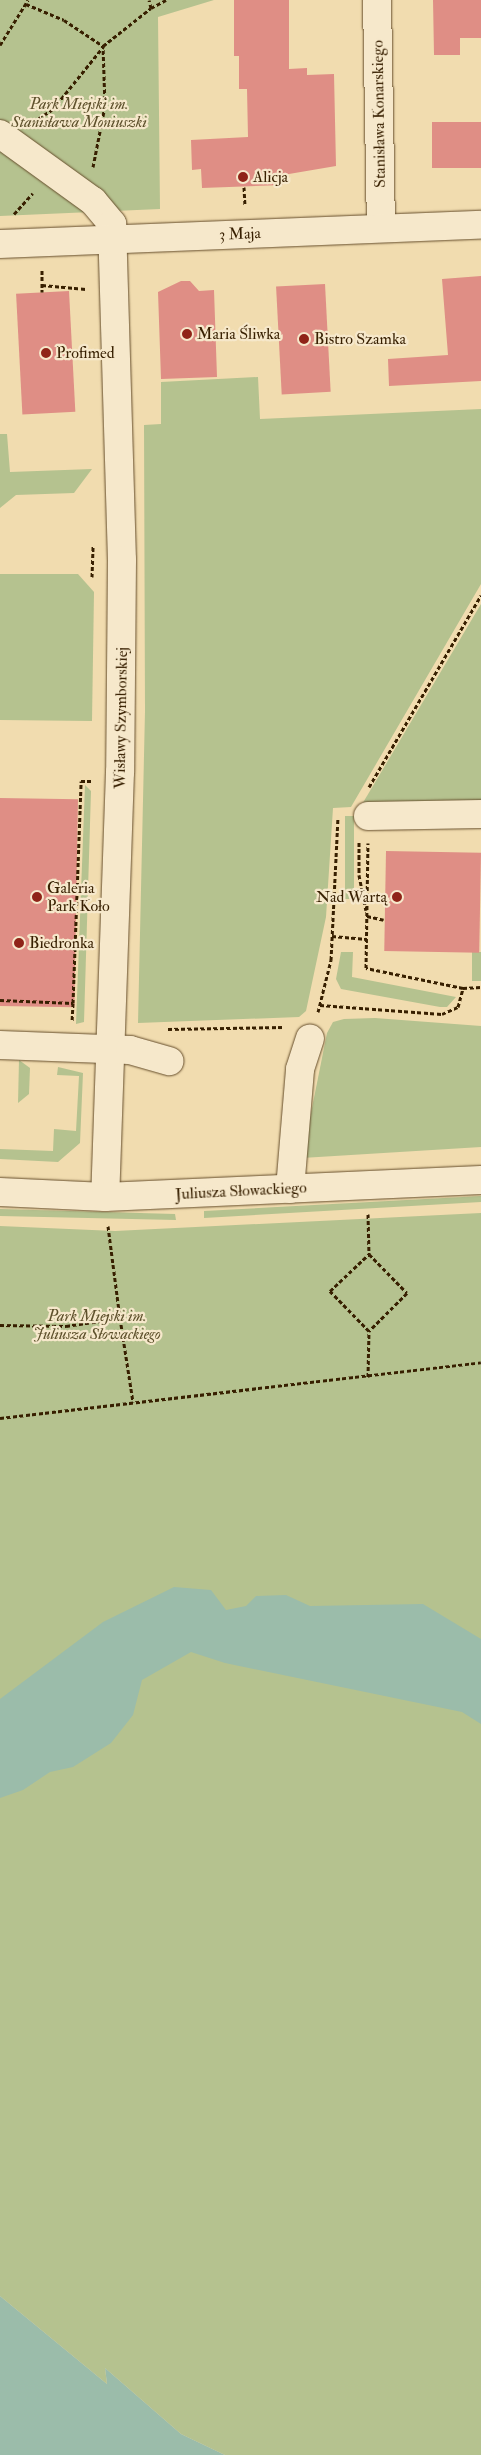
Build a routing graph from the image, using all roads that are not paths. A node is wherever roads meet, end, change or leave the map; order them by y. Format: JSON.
{"nodes":[{"id":1,"x":377,"y":0,"type":"edge"},
{"id":2,"x":5,"y":138,"type":"edge"},
{"id":3,"x":481,"y":225,"type":"edge"},
{"id":4,"x":381,"y":228,"type":"junction"},
{"id":5,"x":113,"y":238,"type":"junction"},
{"id":6,"x":0,"y":244,"type":"edge"},
{"id":7,"x":367,"y":814,"type":"road end"},
{"id":8,"x":481,"y":814,"type":"edge"},
{"id":9,"x":307,"y":1028,"type":"road end"},
{"id":10,"x":0,"y":1045,"type":"edge"},
{"id":11,"x":111,"y":1050,"type":"junction"},
{"id":12,"x":169,"y":1060,"type":"dead end"},
{"id":13,"x":481,"y":1180,"type":"edge"},
{"id":14,"x":290,"y":1189,"type":"junction"},
{"id":15,"x":0,"y":1192,"type":"edge"},
{"id":16,"x":106,"y":1197,"type":"junction"}],
"edges":[{"from":1,"to":4,"type":"street","name":"Stanisława Konarskiego"},
{"from":2,"to":5,"type":"street","name":"Wisławy Szymborskiej"},
{"from":3,"to":4,"type":"street","name":"3 Maja"},
{"from":4,"to":5,"type":"street","name":"3 Maja"},
{"from":5,"to":6,"type":"street","name":"3 Maja"},
{"from":5,"to":11,"type":"street","name":"Wisławy Szymborskiej"},
{"from":7,"to":8,"type":"street"},
{"from":9,"to":14,"type":"street"},
{"from":10,"to":11,"type":"street"},
{"from":11,"to":12,"type":"street"},
{"from":11,"to":16,"type":"street","name":"Wisławy Szymborskiej"},
{"from":13,"to":14,"type":"street","name":"Juliusza Słowackiego"},
{"from":14,"to":16,"type":"street","name":"Juliusza Słowackiego"},
{"from":15,"to":16,"type":"street","name":"Juliusza Słowackiego"}]}
